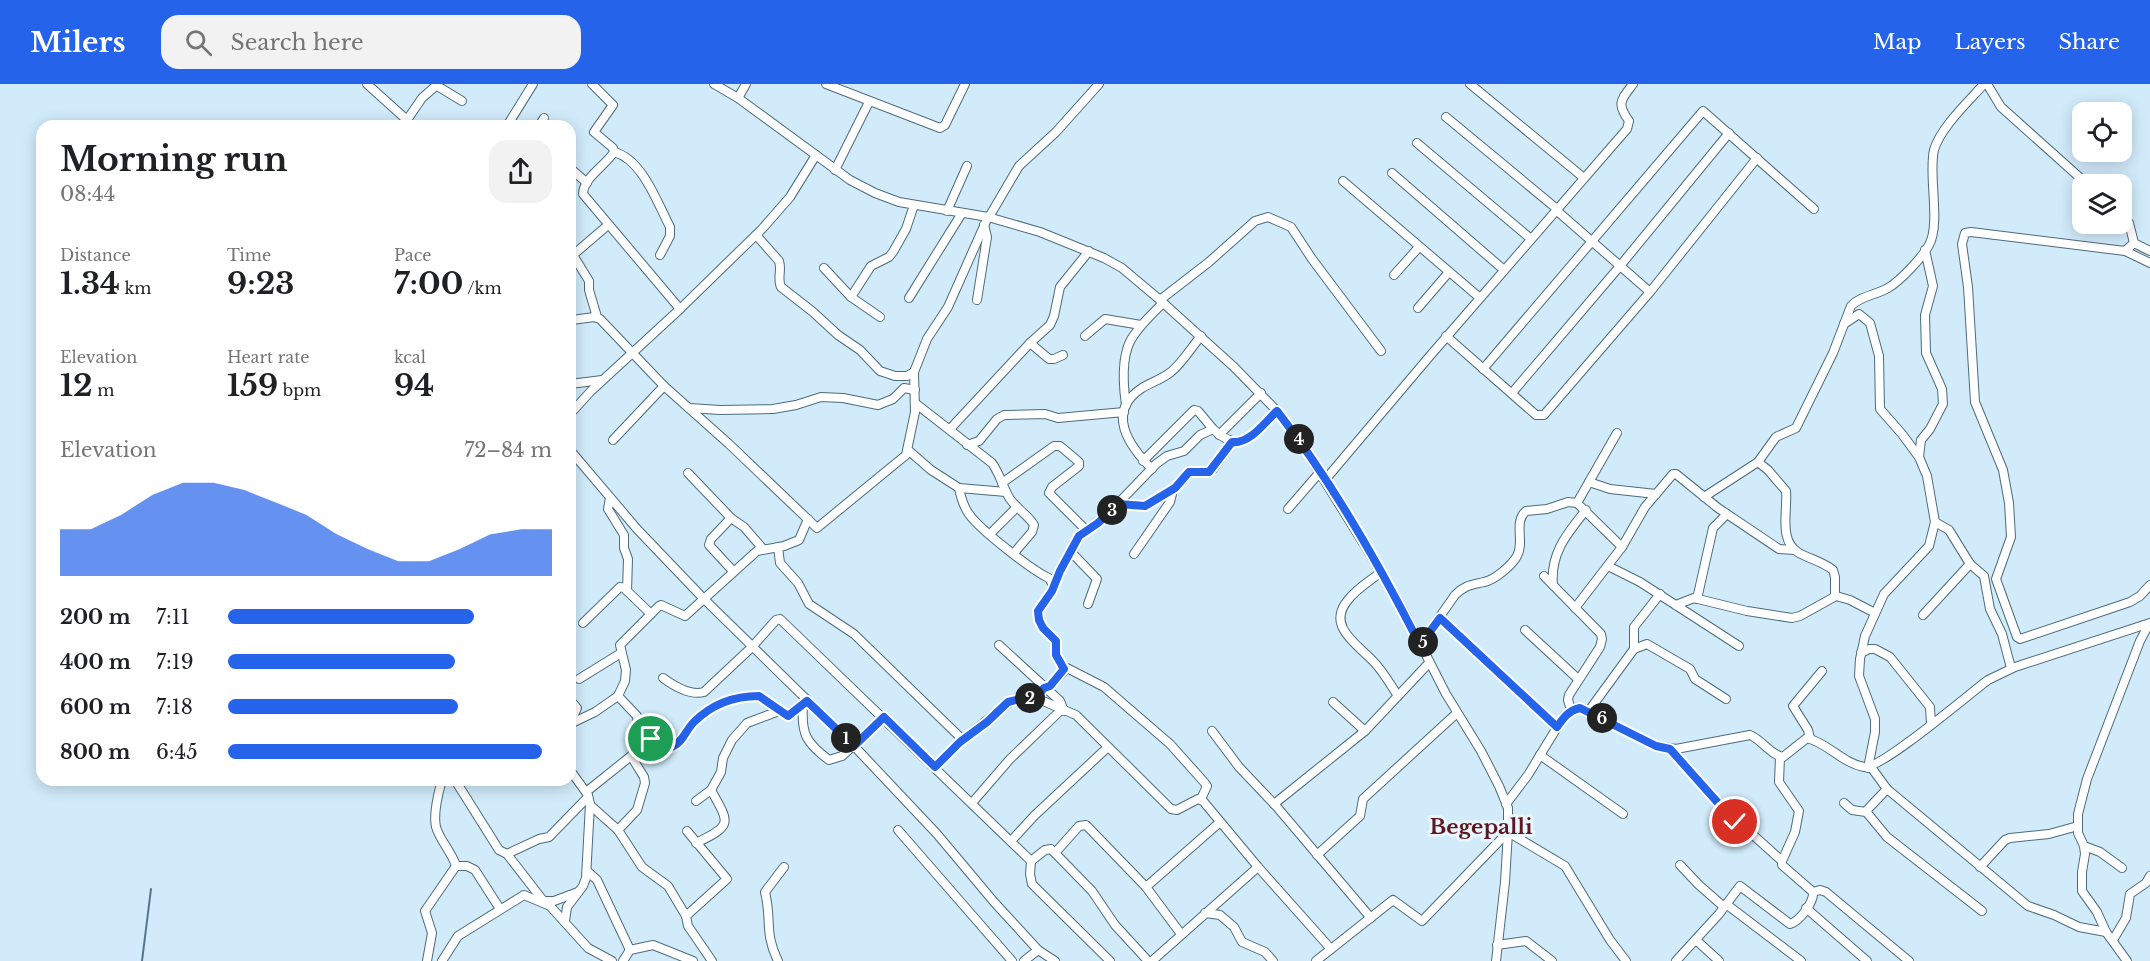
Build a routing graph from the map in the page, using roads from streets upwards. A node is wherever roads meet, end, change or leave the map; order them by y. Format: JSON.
{"nodes":[{"id":1,"x":367,"y":84,"type":"edge"},
{"id":2,"x":533,"y":84,"type":"edge"},
{"id":3,"x":592,"y":84,"type":"edge"},
{"id":4,"x":714,"y":84,"type":"edge"},
{"id":5,"x":746,"y":84,"type":"edge"},
{"id":6,"x":826,"y":84,"type":"edge"},
{"id":7,"x":965,"y":84,"type":"edge"},
{"id":8,"x":1100,"y":84,"type":"edge"},
{"id":9,"x":1470,"y":84,"type":"edge"},
{"id":10,"x":1633,"y":84,"type":"edge"},
{"id":11,"x":1985,"y":84,"type":"edge"},
{"id":12,"x":738,"y":98,"type":"junction"},
{"id":13,"x":462,"y":101,"type":"dead end"},
{"id":14,"x":869,"y":102,"type":"junction"},
{"id":15,"x":1446,"y":117,"type":"dead end"},
{"id":16,"x":511,"y":120,"type":"edge"},
{"id":17,"x":1729,"y":133,"type":"junction"},
{"id":18,"x":1417,"y":143,"type":"dead end"},
{"id":19,"x":614,"y":152,"type":"junction"},
{"id":20,"x":816,"y":155,"type":"junction"},
{"id":21,"x":1757,"y":158,"type":"junction"},
{"id":22,"x":967,"y":166,"type":"dead end"},
{"id":23,"x":835,"y":170,"type":"junction"},
{"id":24,"x":576,"y":173,"type":"edge"},
{"id":25,"x":1392,"y":173,"type":"dead end"},
{"id":26,"x":2076,"y":174,"type":"edge"},
{"id":27,"x":1584,"y":178,"type":"junction"},
{"id":28,"x":1343,"y":181,"type":"dead end"},
{"id":29,"x":587,"y":183,"type":"junction"},
{"id":30,"x":914,"y":205,"type":"junction"},
{"id":31,"x":1557,"y":209,"type":"junction"},
{"id":32,"x":1814,"y":209,"type":"dead end"},
{"id":33,"x":947,"y":211,"type":"junction"},
{"id":34,"x":962,"y":213,"type":"junction"},
{"id":35,"x":987,"y":220,"type":"junction"},
{"id":36,"x":608,"y":225,"type":"junction"},
{"id":37,"x":2132,"y":234,"type":"edge"},
{"id":38,"x":756,"y":235,"type":"junction"},
{"id":39,"x":1531,"y":239,"type":"junction"},
{"id":40,"x":1591,"y":241,"type":"junction"},
{"id":41,"x":2134,"y":243,"type":"junction"},
{"id":42,"x":1419,"y":246,"type":"junction"},
{"id":43,"x":1925,"y":250,"type":"junction"},
{"id":44,"x":1089,"y":251,"type":"junction"},
{"id":45,"x":2125,"y":251,"type":"junction"},
{"id":46,"x":2150,"y":251,"type":"edge"},
{"id":47,"x":576,"y":252,"type":"edge"},
{"id":48,"x":660,"y":255,"type":"dead end"},
{"id":49,"x":576,"y":260,"type":"edge"},
{"id":50,"x":2150,"y":263,"type":"edge"},
{"id":51,"x":1620,"y":266,"type":"junction"},
{"id":52,"x":824,"y":268,"type":"dead end"},
{"id":53,"x":1504,"y":270,"type":"junction"},
{"id":54,"x":1449,"y":272,"type":"junction"},
{"id":55,"x":1394,"y":275,"type":"dead end"},
{"id":56,"x":1650,"y":292,"type":"junction"},
{"id":57,"x":851,"y":297,"type":"junction"},
{"id":58,"x":909,"y":298,"type":"dead end"},
{"id":59,"x":1480,"y":298,"type":"junction"},
{"id":60,"x":976,"y":300,"type":"dead end"},
{"id":61,"x":1162,"y":301,"type":"junction"},
{"id":62,"x":1418,"y":308,"type":"dead end"},
{"id":63,"x":680,"y":309,"type":"junction"},
{"id":64,"x":597,"y":317,"type":"junction"},
{"id":65,"x":880,"y":317,"type":"dead end"},
{"id":66,"x":576,"y":318,"type":"edge"},
{"id":67,"x":1844,"y":324,"type":"junction"},
{"id":68,"x":1141,"y":325,"type":"junction"},
{"id":69,"x":1085,"y":336,"type":"dead end"},
{"id":70,"x":1201,"y":336,"type":"junction"},
{"id":71,"x":1446,"y":336,"type":"junction"},
{"id":72,"x":1030,"y":343,"type":"junction"},
{"id":73,"x":1381,"y":351,"type":"dead end"},
{"id":74,"x":632,"y":352,"type":"junction"},
{"id":75,"x":1063,"y":355,"type":"dead end"},
{"id":76,"x":1483,"y":369,"type":"junction"},
{"id":77,"x":914,"y":372,"type":"junction"},
{"id":78,"x":895,"y":376,"type":"junction"},
{"id":79,"x":603,"y":380,"type":"junction"},
{"id":80,"x":576,"y":383,"type":"edge"},
{"id":81,"x":664,"y":386,"type":"junction"},
{"id":82,"x":904,"y":388,"type":"junction"},
{"id":83,"x":915,"y":390,"type":"junction"},
{"id":84,"x":1261,"y":393,"type":"junction"},
{"id":85,"x":1512,"y":393,"type":"junction"},
{"id":86,"x":915,"y":403,"type":"junction"},
{"id":87,"x":576,"y":408,"type":"edge"},
{"id":88,"x":689,"y":408,"type":"junction"},
{"id":89,"x":1125,"y":408,"type":"junction"},
{"id":90,"x":1277,"y":411,"type":"junction"},
{"id":91,"x":950,"y":429,"type":"junction"},
{"id":92,"x":1216,"y":432,"type":"junction"},
{"id":93,"x":1617,"y":433,"type":"dead end"},
{"id":94,"x":613,"y":440,"type":"dead end"},
{"id":95,"x":1232,"y":442,"type":"junction"},
{"id":96,"x":967,"y":445,"type":"junction"},
{"id":97,"x":908,"y":450,"type":"junction"},
{"id":98,"x":576,"y":457,"type":"edge"},
{"id":99,"x":1919,"y":458,"type":"junction"},
{"id":100,"x":1143,"y":461,"type":"junction"},
{"id":101,"x":1758,"y":462,"type":"junction"},
{"id":102,"x":1152,"y":470,"type":"junction"},
{"id":103,"x":1320,"y":472,"type":"junction"},
{"id":104,"x":688,"y":473,"type":"dead end"},
{"id":105,"x":1325,"y":480,"type":"junction"},
{"id":106,"x":1589,"y":482,"type":"junction"},
{"id":107,"x":1002,"y":483,"type":"junction"},
{"id":108,"x":959,"y":488,"type":"junction"},
{"id":109,"x":1173,"y":490,"type":"junction"},
{"id":110,"x":1006,"y":492,"type":"junction"},
{"id":111,"x":1656,"y":494,"type":"junction"},
{"id":112,"x":1704,"y":497,"type":"junction"},
{"id":113,"x":610,"y":498,"type":"junction"},
{"id":114,"x":1577,"y":502,"type":"junction"},
{"id":115,"x":1118,"y":504,"type":"junction"},
{"id":116,"x":1017,"y":507,"type":"junction"},
{"id":117,"x":1288,"y":509,"type":"dead end"},
{"id":118,"x":1586,"y":510,"type":"junction"},
{"id":119,"x":1727,"y":514,"type":"junction"},
{"id":120,"x":731,"y":518,"type":"junction"},
{"id":121,"x":808,"y":519,"type":"junction"},
{"id":122,"x":1935,"y":522,"type":"junction"},
{"id":123,"x":1086,"y":530,"type":"junction"},
{"id":124,"x":990,"y":534,"type":"junction"},
{"id":125,"x":778,"y":547,"type":"junction"},
{"id":126,"x":1622,"y":547,"type":"junction"},
{"id":127,"x":763,"y":549,"type":"junction"},
{"id":128,"x":1795,"y":550,"type":"junction"},
{"id":129,"x":1071,"y":552,"type":"junction"},
{"id":130,"x":1014,"y":553,"type":"junction"},
{"id":131,"x":1134,"y":554,"type":"dead end"},
{"id":132,"x":1970,"y":564,"type":"junction"},
{"id":133,"x":1608,"y":566,"type":"junction"},
{"id":134,"x":733,"y":572,"type":"junction"},
{"id":135,"x":1381,"y":572,"type":"junction"},
{"id":136,"x":1544,"y":576,"type":"dead end"},
{"id":137,"x":1053,"y":585,"type":"junction"},
{"id":138,"x":1553,"y":585,"type":"junction"},
{"id":139,"x":2150,"y":585,"type":"edge"},
{"id":140,"x":627,"y":591,"type":"junction"},
{"id":141,"x":1660,"y":594,"type":"junction"},
{"id":142,"x":1835,"y":596,"type":"junction"},
{"id":143,"x":703,"y":598,"type":"junction"},
{"id":144,"x":1697,"y":598,"type":"junction"},
{"id":145,"x":1088,"y":604,"type":"dead end"},
{"id":146,"x":1676,"y":605,"type":"junction"},
{"id":147,"x":1575,"y":608,"type":"junction"},
{"id":148,"x":1875,"y":613,"type":"junction"},
{"id":149,"x":651,"y":614,"type":"junction"},
{"id":150,"x":1923,"y":615,"type":"dead end"},
{"id":151,"x":1440,"y":618,"type":"junction"},
{"id":152,"x":583,"y":623,"type":"dead end"},
{"id":153,"x":2149,"y":623,"type":"edge"},
{"id":154,"x":1525,"y":630,"type":"dead end"},
{"id":155,"x":999,"y":645,"type":"dead end"},
{"id":156,"x":1420,"y":645,"type":"junction"},
{"id":157,"x":1739,"y":646,"type":"dead end"},
{"id":158,"x":752,"y":647,"type":"junction"},
{"id":159,"x":1635,"y":649,"type":"junction"},
{"id":160,"x":621,"y":653,"type":"junction"},
{"id":161,"x":1861,"y":653,"type":"junction"},
{"id":162,"x":1429,"y":663,"type":"junction"},
{"id":163,"x":2012,"y":668,"type":"junction"},
{"id":164,"x":1064,"y":669,"type":"junction"},
{"id":165,"x":1822,"y":671,"type":"dead end"},
{"id":166,"x":663,"y":678,"type":"dead end"},
{"id":167,"x":579,"y":679,"type":"dead end"},
{"id":168,"x":1578,"y":679,"type":"junction"},
{"id":169,"x":1044,"y":688,"type":"junction"},
{"id":170,"x":618,"y":696,"type":"junction"},
{"id":171,"x":1398,"y":696,"type":"junction"},
{"id":172,"x":1036,"y":698,"type":"junction"},
{"id":173,"x":1726,"y":699,"type":"dead end"},
{"id":174,"x":1333,"y":702,"type":"dead end"},
{"id":175,"x":805,"y":703,"type":"junction"},
{"id":176,"x":1063,"y":710,"type":"junction"},
{"id":177,"x":1571,"y":710,"type":"junction"},
{"id":178,"x":778,"y":711,"type":"junction"},
{"id":179,"x":1588,"y":712,"type":"junction"},
{"id":180,"x":1457,"y":713,"type":"junction"},
{"id":181,"x":884,"y":717,"type":"junction"},
{"id":182,"x":576,"y":721,"type":"edge"},
{"id":183,"x":1931,"y":724,"type":"junction"},
{"id":184,"x":1557,"y":727,"type":"junction"},
{"id":185,"x":1212,"y":731,"type":"dead end"},
{"id":186,"x":1365,"y":731,"type":"junction"},
{"id":187,"x":1810,"y":738,"type":"junction"},
{"id":188,"x":651,"y":739,"type":"junction"},
{"id":189,"x":963,"y":740,"type":"junction"},
{"id":190,"x":854,"y":746,"type":"junction"},
{"id":191,"x":1108,"y":747,"type":"junction"},
{"id":192,"x":1670,"y":749,"type":"junction"},
{"id":193,"x":1540,"y":755,"type":"junction"},
{"id":194,"x":631,"y":756,"type":"junction"},
{"id":195,"x":1780,"y":757,"type":"junction"},
{"id":196,"x":935,"y":767,"type":"junction"},
{"id":197,"x":1869,"y":767,"type":"junction"},
{"id":198,"x":576,"y":779,"type":"edge"},
{"id":199,"x":440,"y":786,"type":"edge"},
{"id":200,"x":459,"y":786,"type":"edge"},
{"id":201,"x":711,"y":789,"type":"junction"},
{"id":202,"x":1887,"y":789,"type":"junction"},
{"id":203,"x":588,"y":798,"type":"junction"},
{"id":204,"x":1201,"y":799,"type":"junction"},
{"id":205,"x":696,"y":801,"type":"dead end"},
{"id":206,"x":972,"y":803,"type":"junction"},
{"id":207,"x":1844,"y":803,"type":"dead end"},
{"id":208,"x":1274,"y":804,"type":"junction"},
{"id":209,"x":1506,"y":804,"type":"junction"},
{"id":210,"x":1866,"y":812,"type":"junction"},
{"id":211,"x":1623,"y":813,"type":"dead end"},
{"id":212,"x":1219,"y":822,"type":"junction"},
{"id":213,"x":2078,"y":826,"type":"junction"},
{"id":214,"x":618,"y":830,"type":"junction"},
{"id":215,"x":898,"y":830,"type":"dead end"},
{"id":216,"x":687,"y":831,"type":"dead end"},
{"id":217,"x":1508,"y":832,"type":"junction"},
{"id":218,"x":1011,"y":842,"type":"junction"},
{"id":219,"x":696,"y":843,"type":"junction"},
{"id":220,"x":2084,"y":846,"type":"junction"},
{"id":221,"x":1055,"y":853,"type":"junction"},
{"id":222,"x":507,"y":854,"type":"junction"},
{"id":223,"x":1317,"y":855,"type":"junction"},
{"id":224,"x":1031,"y":861,"type":"junction"},
{"id":225,"x":1782,"y":861,"type":"junction"},
{"id":226,"x":1680,"y":865,"type":"dead end"},
{"id":227,"x":456,"y":866,"type":"junction"},
{"id":228,"x":783,"y":867,"type":"dead end"},
{"id":229,"x":1258,"y":867,"type":"junction"},
{"id":230,"x":1980,"y":867,"type":"junction"},
{"id":231,"x":2122,"y":868,"type":"dead end"},
{"id":232,"x":587,"y":871,"type":"junction"},
{"id":233,"x":2150,"y":876,"type":"edge"},
{"id":234,"x":1146,"y":887,"type":"junction"},
{"id":235,"x":578,"y":892,"type":"junction"},
{"id":236,"x":1813,"y":892,"type":"junction"},
{"id":237,"x":545,"y":902,"type":"junction"},
{"id":238,"x":1725,"y":906,"type":"junction"},
{"id":239,"x":1806,"y":908,"type":"junction"},
{"id":240,"x":500,"y":909,"type":"junction"},
{"id":241,"x":1982,"y":911,"type":"dead end"},
{"id":242,"x":1205,"y":913,"type":"junction"},
{"id":243,"x":686,"y":916,"type":"junction"},
{"id":244,"x":1371,"y":918,"type":"junction"},
{"id":245,"x":565,"y":921,"type":"junction"},
{"id":246,"x":2106,"y":932,"type":"junction"},
{"id":247,"x":1181,"y":934,"type":"junction"},
{"id":248,"x":1696,"y":940,"type":"junction"},
{"id":249,"x":2113,"y":940,"type":"junction"},
{"id":250,"x":1497,"y":945,"type":"junction"},
{"id":251,"x":1331,"y":949,"type":"junction"},
{"id":252,"x":630,"y":950,"type":"junction"},
{"id":253,"x":1038,"y":950,"type":"junction"},
{"id":254,"x":427,"y":961,"type":"edge"},
{"id":255,"x":442,"y":961,"type":"edge"},
{"id":256,"x":612,"y":961,"type":"edge"},
{"id":257,"x":623,"y":961,"type":"edge"},
{"id":258,"x":693,"y":961,"type":"edge"},
{"id":259,"x":712,"y":961,"type":"edge"},
{"id":260,"x":778,"y":961,"type":"edge"},
{"id":261,"x":1012,"y":961,"type":"edge"},
{"id":262,"x":1024,"y":961,"type":"edge"},
{"id":263,"x":1055,"y":961,"type":"edge"},
{"id":264,"x":1110,"y":961,"type":"edge"},
{"id":265,"x":1150,"y":961,"type":"edge"},
{"id":266,"x":1273,"y":961,"type":"edge"},
{"id":267,"x":1316,"y":961,"type":"edge"},
{"id":268,"x":1496,"y":961,"type":"edge"},
{"id":269,"x":1552,"y":961,"type":"edge"},
{"id":270,"x":1626,"y":961,"type":"edge"},
{"id":271,"x":1676,"y":961,"type":"edge"},
{"id":272,"x":1719,"y":961,"type":"edge"},
{"id":273,"x":1801,"y":961,"type":"edge"},
{"id":274,"x":1867,"y":961,"type":"edge"},
{"id":275,"x":1909,"y":961,"type":"edge"},
{"id":276,"x":2127,"y":961,"type":"edge"}],
"edges":[{"from":1,"to":13,"type":"street"},
{"from":2,"to":16,"type":"street"},
{"from":3,"to":19,"type":"street"},
{"from":4,"to":12,"type":"street"},
{"from":5,"to":12,"type":"street"},
{"from":6,"to":14,"type":"street"},
{"from":7,"to":14,"type":"street"},
{"from":8,"to":35,"type":"street"},
{"from":9,"to":27,"type":"street"},
{"from":10,"to":27,"type":"street"},
{"from":11,"to":26,"type":"street"},
{"from":11,"to":43,"type":"street"},
{"from":12,"to":20,"type":"street"},
{"from":14,"to":23,"type":"street"},
{"from":15,"to":31,"type":"street"},
{"from":17,"to":21,"type":"street"},
{"from":17,"to":40,"type":"street"},
{"from":17,"to":51,"type":"street"},
{"from":18,"to":39,"type":"street"},
{"from":19,"to":29,"type":"street"},
{"from":19,"to":48,"type":"street"},
{"from":20,"to":23,"type":"street"},
{"from":20,"to":38,"type":"street"},
{"from":21,"to":32,"type":"street"},
{"from":21,"to":56,"type":"street"},
{"from":22,"to":33,"type":"street"},
{"from":23,"to":30,"type":"street"},
{"from":24,"to":29,"type":"street"},
{"from":25,"to":53,"type":"street"},
{"from":27,"to":31,"type":"street"},
{"from":28,"to":42,"type":"street"},
{"from":29,"to":36,"type":"street"},
{"from":30,"to":33,"type":"street"},
{"from":30,"to":57,"type":"street"},
{"from":31,"to":39,"type":"street"},
{"from":31,"to":40,"type":"street"},
{"from":33,"to":34,"type":"street"},
{"from":34,"to":35,"type":"street"},
{"from":34,"to":58,"type":"street"},
{"from":35,"to":44,"type":"street"},
{"from":35,"to":60,"type":"street"},
{"from":35,"to":77,"type":"street"},
{"from":36,"to":47,"type":"street"},
{"from":36,"to":63,"type":"street"},
{"from":37,"to":41,"type":"street"},
{"from":38,"to":63,"type":"street"},
{"from":38,"to":78,"type":"street"},
{"from":39,"to":53,"type":"street"},
{"from":40,"to":51,"type":"street"},
{"from":40,"to":76,"type":"street"},
{"from":41,"to":45,"type":"street"},
{"from":41,"to":46,"type":"street"},
{"from":42,"to":54,"type":"street"},
{"from":42,"to":55,"type":"street"},
{"from":43,"to":67,"type":"street"},
{"from":43,"to":99,"type":"street"},
{"from":44,"to":61,"type":"street"},
{"from":44,"to":72,"type":"street"},
{"from":45,"to":50,"type":"street"},
{"from":45,"to":139,"type":"street"},
{"from":49,"to":64,"type":"street"},
{"from":51,"to":56,"type":"street"},
{"from":51,"to":85,"type":"street"},
{"from":52,"to":57,"type":"street"},
{"from":53,"to":59,"type":"street"},
{"from":54,"to":59,"type":"street"},
{"from":54,"to":62,"type":"street"},
{"from":56,"to":85,"type":"street"},
{"from":57,"to":65,"type":"street"},
{"from":59,"to":71,"type":"street"},
{"from":61,"to":68,"type":"street"},
{"from":61,"to":70,"type":"street"},
{"from":61,"to":73,"type":"street"},
{"from":63,"to":74,"type":"street"},
{"from":64,"to":66,"type":"street"},
{"from":64,"to":74,"type":"street"},
{"from":67,"to":99,"type":"street"},
{"from":67,"to":101,"type":"street"},
{"from":68,"to":69,"type":"street"},
{"from":68,"to":89,"type":"street"},
{"from":70,"to":84,"type":"street"},
{"from":70,"to":89,"type":"street"},
{"from":71,"to":76,"type":"street"},
{"from":71,"to":105,"type":"street"},
{"from":72,"to":75,"type":"street"},
{"from":72,"to":91,"type":"street"},
{"from":74,"to":79,"type":"street"},
{"from":74,"to":81,"type":"street"},
{"from":76,"to":85,"type":"street"},
{"from":77,"to":78,"type":"street"},
{"from":77,"to":83,"type":"street"},
{"from":78,"to":82,"type":"street"},
{"from":79,"to":80,"type":"street"},
{"from":79,"to":87,"type":"street"},
{"from":81,"to":88,"type":"street"},
{"from":81,"to":94,"type":"street"},
{"from":82,"to":83,"type":"street"},
{"from":82,"to":88,"type":"street"},
{"from":83,"to":86,"type":"street"},
{"from":84,"to":90,"type":"street"},
{"from":84,"to":92,"type":"street"},
{"from":86,"to":91,"type":"street"},
{"from":86,"to":97,"type":"street"},
{"from":88,"to":121,"type":"street"},
{"from":89,"to":96,"type":"street"},
{"from":89,"to":100,"type":"street"},
{"from":90,"to":95,"type":"street"},
{"from":90,"to":103,"type":"street"},
{"from":91,"to":96,"type":"street"},
{"from":92,"to":95,"type":"street"},
{"from":92,"to":100,"type":"street"},
{"from":92,"to":102,"type":"street"},
{"from":93,"to":106,"type":"street"},
{"from":95,"to":109,"type":"street"},
{"from":96,"to":107,"type":"street"},
{"from":97,"to":108,"type":"street"},
{"from":97,"to":121,"type":"street"},
{"from":98,"to":113,"type":"street"},
{"from":99,"to":122,"type":"street"},
{"from":100,"to":102,"type":"street"},
{"from":101,"to":112,"type":"street"},
{"from":101,"to":128,"type":"street"},
{"from":102,"to":115,"type":"street"},
{"from":103,"to":105,"type":"street"},
{"from":103,"to":117,"type":"street"},
{"from":104,"to":120,"type":"street"},
{"from":105,"to":135,"type":"street"},
{"from":106,"to":111,"type":"street"},
{"from":106,"to":114,"type":"street"},
{"from":107,"to":110,"type":"street"},
{"from":107,"to":123,"type":"street"},
{"from":108,"to":110,"type":"street"},
{"from":108,"to":124,"type":"street"},
{"from":109,"to":115,"type":"street"},
{"from":109,"to":131,"type":"street"},
{"from":110,"to":116,"type":"street"},
{"from":111,"to":112,"type":"street"},
{"from":111,"to":126,"type":"street"},
{"from":112,"to":119,"type":"street"},
{"from":113,"to":140,"type":"street"},
{"from":113,"to":143,"type":"street"},
{"from":114,"to":118,"type":"street"},
{"from":114,"to":151,"type":"street"},
{"from":115,"to":123,"type":"street"},
{"from":116,"to":124,"type":"street"},
{"from":116,"to":130,"type":"street"},
{"from":118,"to":126,"type":"street"},
{"from":118,"to":138,"type":"street"},
{"from":119,"to":128,"type":"street"},
{"from":119,"to":144,"type":"street"},
{"from":120,"to":127,"type":"street"},
{"from":120,"to":134,"type":"street"},
{"from":121,"to":125,"type":"street"},
{"from":122,"to":132,"type":"street"},
{"from":122,"to":148,"type":"street"},
{"from":123,"to":129,"type":"street"},
{"from":124,"to":130,"type":"street"},
{"from":125,"to":127,"type":"street"},
{"from":125,"to":189,"type":"street"},
{"from":126,"to":133,"type":"street"},
{"from":127,"to":134,"type":"street"},
{"from":128,"to":142,"type":"street"},
{"from":129,"to":137,"type":"street"},
{"from":129,"to":145,"type":"street"},
{"from":130,"to":137,"type":"street"},
{"from":132,"to":150,"type":"street"},
{"from":132,"to":163,"type":"street"},
{"from":133,"to":141,"type":"street"},
{"from":133,"to":147,"type":"street"},
{"from":134,"to":143,"type":"street"},
{"from":135,"to":156,"type":"street"},
{"from":135,"to":171,"type":"street"},
{"from":136,"to":138,"type":"street"},
{"from":137,"to":164,"type":"street"},
{"from":138,"to":147,"type":"street"},
{"from":140,"to":149,"type":"street"},
{"from":140,"to":152,"type":"street"},
{"from":141,"to":146,"type":"street"},
{"from":141,"to":159,"type":"street"},
{"from":142,"to":144,"type":"street"},
{"from":142,"to":148,"type":"street"},
{"from":143,"to":149,"type":"street"},
{"from":143,"to":158,"type":"street"},
{"from":144,"to":146,"type":"street"},
{"from":146,"to":157,"type":"street"},
{"from":147,"to":168,"type":"street"},
{"from":148,"to":161,"type":"street"},
{"from":149,"to":160,"type":"street"},
{"from":151,"to":156,"type":"street"},
{"from":151,"to":184,"type":"street"},
{"from":153,"to":163,"type":"street"},
{"from":153,"to":213,"type":"street"},
{"from":154,"to":168,"type":"street"},
{"from":155,"to":169,"type":"street"},
{"from":156,"to":162,"type":"street"},
{"from":158,"to":166,"type":"street"},
{"from":158,"to":175,"type":"street"},
{"from":158,"to":181,"type":"street"},
{"from":159,"to":173,"type":"street"},
{"from":159,"to":179,"type":"street"},
{"from":160,"to":167,"type":"street"},
{"from":160,"to":170,"type":"street"},
{"from":161,"to":183,"type":"street"},
{"from":161,"to":197,"type":"street"},
{"from":162,"to":171,"type":"street"},
{"from":162,"to":180,"type":"street"},
{"from":163,"to":183,"type":"street"},
{"from":164,"to":169,"type":"street"},
{"from":164,"to":204,"type":"street"},
{"from":165,"to":187,"type":"street"},
{"from":168,"to":177,"type":"street"},
{"from":169,"to":172,"type":"street"},
{"from":169,"to":176,"type":"street"},
{"from":170,"to":182,"type":"street"},
{"from":170,"to":188,"type":"street"},
{"from":171,"to":186,"type":"street"},
{"from":172,"to":176,"type":"street"},
{"from":172,"to":189,"type":"street"},
{"from":174,"to":186,"type":"street"},
{"from":175,"to":178,"type":"street"},
{"from":175,"to":190,"type":"street"},
{"from":175,"to":190,"type":"street"},
{"from":176,"to":191,"type":"street"},
{"from":176,"to":206,"type":"street"},
{"from":177,"to":179,"type":"street"},
{"from":177,"to":184,"type":"street"},
{"from":178,"to":188,"type":"street"},
{"from":178,"to":201,"type":"street"},
{"from":179,"to":192,"type":"street"},
{"from":180,"to":209,"type":"street"},
{"from":180,"to":223,"type":"street"},
{"from":181,"to":190,"type":"street"},
{"from":181,"to":196,"type":"street"},
{"from":183,"to":197,"type":"street"},
{"from":184,"to":193,"type":"street"},
{"from":185,"to":208,"type":"street"},
{"from":186,"to":208,"type":"street"},
{"from":187,"to":195,"type":"street"},
{"from":187,"to":197,"type":"street"},
{"from":188,"to":194,"type":"street"},
{"from":189,"to":196,"type":"street"},
{"from":190,"to":253,"type":"street"},
{"from":191,"to":204,"type":"street"},
{"from":191,"to":218,"type":"street"},
{"from":192,"to":195,"type":"street"},
{"from":192,"to":225,"type":"street"},
{"from":193,"to":209,"type":"street"},
{"from":193,"to":211,"type":"street"},
{"from":194,"to":203,"type":"street"},
{"from":194,"to":214,"type":"street"},
{"from":195,"to":225,"type":"street"},
{"from":196,"to":206,"type":"street"},
{"from":197,"to":202,"type":"street"},
{"from":198,"to":203,"type":"street"},
{"from":199,"to":227,"type":"street"},
{"from":200,"to":222,"type":"street"},
{"from":201,"to":205,"type":"street"},
{"from":201,"to":219,"type":"street"},
{"from":202,"to":210,"type":"street"},
{"from":202,"to":230,"type":"street"},
{"from":203,"to":214,"type":"street"},
{"from":203,"to":222,"type":"street"},
{"from":203,"to":232,"type":"street"},
{"from":204,"to":212,"type":"street"},
{"from":206,"to":218,"type":"street"},
{"from":207,"to":210,"type":"street"},
{"from":208,"to":223,"type":"street"},
{"from":209,"to":217,"type":"street"},
{"from":210,"to":241,"type":"street"},
{"from":212,"to":229,"type":"street"},
{"from":212,"to":234,"type":"street"},
{"from":213,"to":220,"type":"street"},
{"from":213,"to":230,"type":"street"},
{"from":214,"to":243,"type":"street"},
{"from":215,"to":261,"type":"street"},
{"from":216,"to":219,"type":"street"},
{"from":217,"to":244,"type":"street"},
{"from":217,"to":250,"type":"street"},
{"from":217,"to":270,"type":"street"},
{"from":218,"to":224,"type":"street"},
{"from":219,"to":243,"type":"street"},
{"from":220,"to":231,"type":"street"},
{"from":220,"to":246,"type":"street"},
{"from":221,"to":224,"type":"street"},
{"from":221,"to":234,"type":"street"},
{"from":221,"to":265,"type":"street"},
{"from":222,"to":237,"type":"street"},
{"from":223,"to":244,"type":"street"},
{"from":224,"to":264,"type":"street"},
{"from":225,"to":236,"type":"street"},
{"from":226,"to":238,"type":"street"},
{"from":227,"to":240,"type":"street"},
{"from":227,"to":254,"type":"street"},
{"from":228,"to":260,"type":"street"},
{"from":229,"to":242,"type":"street"},
{"from":229,"to":251,"type":"street"},
{"from":230,"to":246,"type":"street"},
{"from":232,"to":235,"type":"street"},
{"from":232,"to":252,"type":"street"},
{"from":233,"to":249,"type":"street"},
{"from":234,"to":247,"type":"street"},
{"from":235,"to":237,"type":"street"},
{"from":235,"to":245,"type":"street"},
{"from":236,"to":239,"type":"street"},
{"from":236,"to":275,"type":"street"},
{"from":237,"to":240,"type":"street"},
{"from":237,"to":245,"type":"street"},
{"from":238,"to":239,"type":"street"},
{"from":238,"to":248,"type":"street"},
{"from":238,"to":273,"type":"street"},
{"from":239,"to":274,"type":"street"},
{"from":240,"to":255,"type":"street"},
{"from":242,"to":247,"type":"street"},
{"from":242,"to":266,"type":"street"},
{"from":243,"to":259,"type":"street"},
{"from":244,"to":251,"type":"street"},
{"from":245,"to":256,"type":"street"},
{"from":246,"to":249,"type":"street"},
{"from":247,"to":265,"type":"street"},
{"from":248,"to":271,"type":"street"},
{"from":248,"to":272,"type":"street"},
{"from":249,"to":276,"type":"street"},
{"from":250,"to":268,"type":"street"},
{"from":250,"to":269,"type":"street"},
{"from":251,"to":267,"type":"street"},
{"from":252,"to":257,"type":"street"},
{"from":252,"to":258,"type":"street"},
{"from":253,"to":262,"type":"street"},
{"from":253,"to":263,"type":"street"}]}
